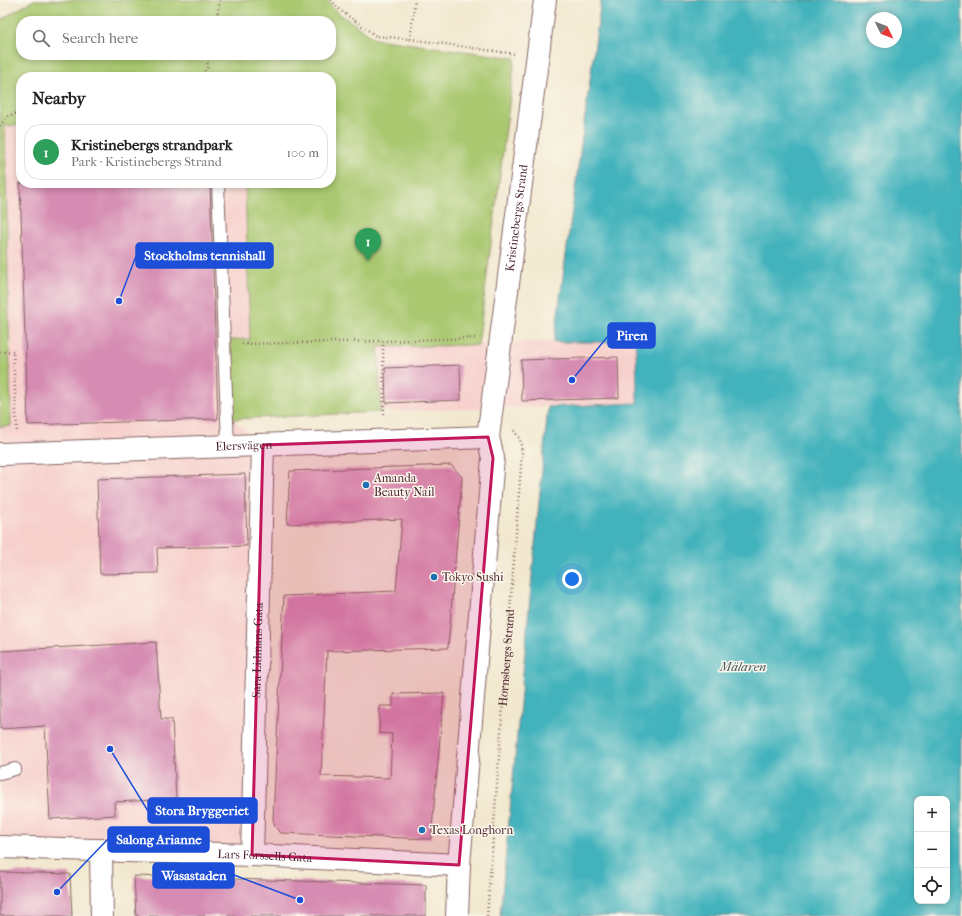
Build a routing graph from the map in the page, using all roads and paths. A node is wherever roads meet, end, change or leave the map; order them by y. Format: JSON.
{"nodes":[{"id":1,"x":220,"y":0,"type":"edge"},
{"id":2,"x":331,"y":0,"type":"edge"},
{"id":3,"x":415,"y":0,"type":"edge"},
{"id":4,"x":545,"y":0,"type":"edge"},
{"id":5,"x":217,"y":16,"type":"edge"},
{"id":6,"x":410,"y":39,"type":"junction"},
{"id":7,"x":538,"y":57,"type":"junction"},
{"id":8,"x":208,"y":60,"type":"edge"},
{"id":9,"x":203,"y":72,"type":"edge"},
{"id":10,"x":16,"y":114,"type":"edge"},
{"id":11,"x":0,"y":126,"type":"edge"},
{"id":12,"x":218,"y":188,"type":"edge"},
{"id":13,"x":502,"y":337,"type":"junction"},
{"id":14,"x":383,"y":341,"type":"junction"},
{"id":15,"x":235,"y":344,"type":"dead end"},
{"id":16,"x":0,"y":352,"type":"edge"},
{"id":17,"x":492,"y":414,"type":"junction"},
{"id":18,"x":384,"y":421,"type":"dead end"},
{"id":19,"x":488,"y":437,"type":"junction"},
{"id":20,"x":18,"y":438,"type":"dead end"},
{"id":21,"x":263,"y":445,"type":"junction"},
{"id":22,"x":228,"y":446,"type":"junction"},
{"id":23,"x":0,"y":454,"type":"edge"},
{"id":24,"x":15,"y":769,"type":"dead end"},
{"id":25,"x":0,"y":773,"type":"edge"},
{"id":26,"x":0,"y":847,"type":"edge"},
{"id":27,"x":101,"y":850,"type":"junction"},
{"id":28,"x":252,"y":855,"type":"junction"},
{"id":29,"x":458,"y":865,"type":"junction"},
{"id":30,"x":102,"y":916,"type":"edge"},
{"id":31,"x":457,"y":916,"type":"edge"},
{"id":32,"x":487,"y":916,"type":"edge"}],
"edges":[{"from":1,"to":5,"type":"path"},
{"from":2,"to":6,"type":"path"},
{"from":3,"to":6,"type":"path"},
{"from":4,"to":7,"type":"street","name":"Kristinebergs Strand"},
{"from":6,"to":7,"type":"path"},
{"from":7,"to":13,"type":"street","name":"Kristinebergs Strand"},
{"from":8,"to":9,"type":"path"},
{"from":10,"to":11,"type":"path"},
{"from":12,"to":22,"type":"lane"},
{"from":13,"to":14,"type":"path"},
{"from":13,"to":17,"type":"street","name":"Kristinebergs Strand"},
{"from":14,"to":15,"type":"path"},
{"from":14,"to":18,"type":"path"},
{"from":16,"to":20,"type":"path"},
{"from":17,"to":19,"type":"street","name":"Kristinebergs Strand"},
{"from":17,"to":32,"type":"path","name":"Hornsbergs Strand"},
{"from":19,"to":21,"type":"street","name":"Elersvägen"},
{"from":19,"to":29,"type":"street"},
{"from":21,"to":22,"type":"street","name":"Elersvägen"},
{"from":21,"to":28,"type":"street","name":"Sara Lidmans Gata"},
{"from":22,"to":23,"type":"street","name":"Elersvägen"},
{"from":24,"to":25,"type":"lane"},
{"from":26,"to":27,"type":"street","name":"Lars Forssells Gata"},
{"from":27,"to":28,"type":"street","name":"Lars Forssells Gata"},
{"from":27,"to":30,"type":"street"},
{"from":28,"to":29,"type":"street","name":"Lars Forssells Gata"},
{"from":29,"to":31,"type":"street"}]}
